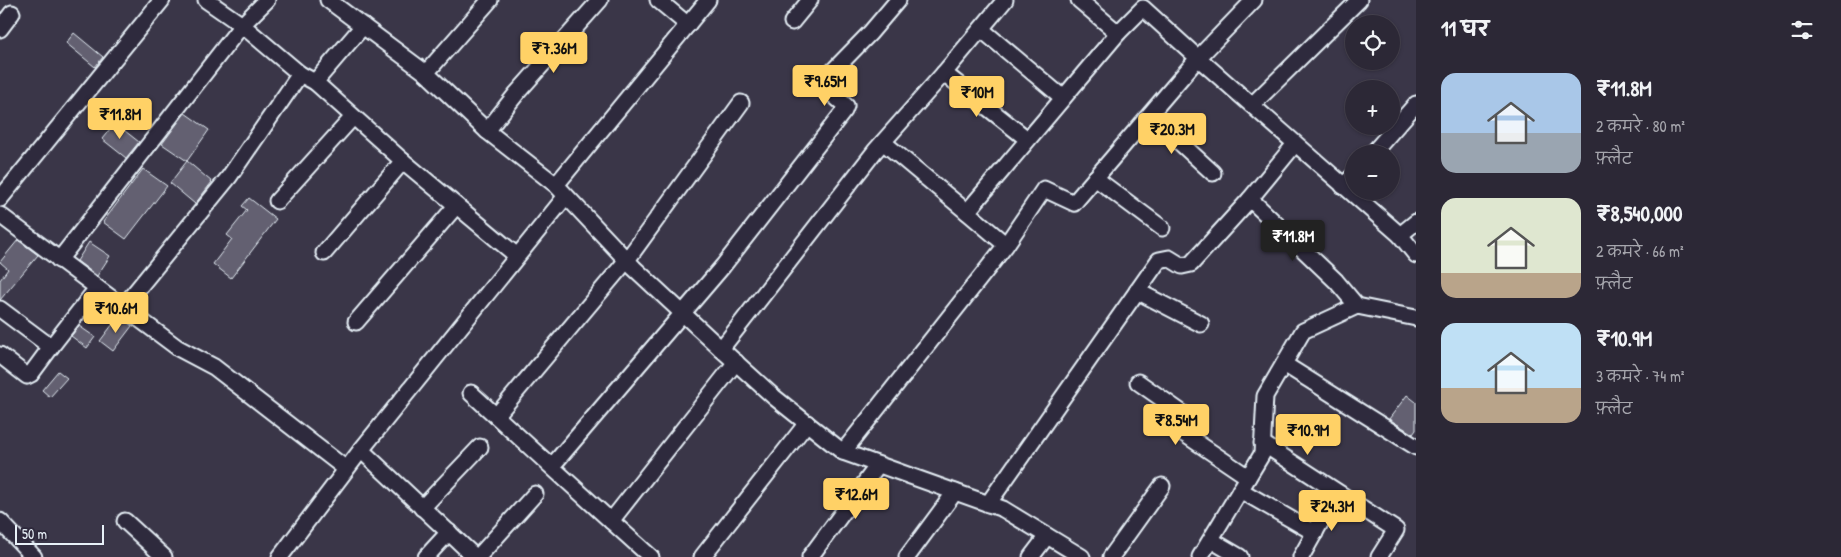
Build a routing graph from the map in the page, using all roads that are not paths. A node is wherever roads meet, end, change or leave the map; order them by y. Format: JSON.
{"nodes":[{"id":1,"x":162,"y":0,"type":"edge"},
{"id":2,"x":206,"y":0,"type":"edge"},
{"id":3,"x":267,"y":0,"type":"edge"},
{"id":4,"x":328,"y":0,"type":"edge"},
{"id":5,"x":490,"y":0,"type":"edge"},
{"id":6,"x":600,"y":0,"type":"edge"},
{"id":7,"x":658,"y":0,"type":"edge"},
{"id":8,"x":708,"y":0,"type":"edge"},
{"id":9,"x":810,"y":0,"type":"edge"},
{"id":10,"x":898,"y":0,"type":"edge"},
{"id":11,"x":1005,"y":0,"type":"edge"},
{"id":12,"x":1079,"y":0,"type":"edge"},
{"id":13,"x":1254,"y":0,"type":"edge"},
{"id":14,"x":1359,"y":0,"type":"edge"},
{"id":15,"x":1148,"y":4,"type":"edge"},
{"id":16,"x":12,"y":14,"type":"dead end"},
{"id":17,"x":792,"y":22,"type":"dead end"},
{"id":18,"x":242,"y":25,"type":"junction"},
{"id":19,"x":688,"y":25,"type":"junction"},
{"id":20,"x":363,"y":26,"type":"junction"},
{"id":21,"x":981,"y":29,"type":"junction"},
{"id":22,"x":0,"y":30,"type":"edge"},
{"id":23,"x":1118,"y":33,"type":"junction"},
{"id":24,"x":1198,"y":58,"type":"junction"},
{"id":25,"x":426,"y":73,"type":"junction"},
{"id":26,"x":944,"y":73,"type":"junction"},
{"id":27,"x":300,"y":74,"type":"junction"},
{"id":28,"x":315,"y":82,"type":"junction"},
{"id":29,"x":1063,"y":98,"type":"junction"},
{"id":30,"x":741,"y":103,"type":"dead end"},
{"id":31,"x":1416,"y":104,"type":"edge"},
{"id":32,"x":1252,"y":106,"type":"junction"},
{"id":33,"x":1150,"y":114,"type":"junction"},
{"id":34,"x":353,"y":117,"type":"junction"},
{"id":35,"x":487,"y":131,"type":"junction"},
{"id":36,"x":1027,"y":139,"type":"junction"},
{"id":37,"x":883,"y":142,"type":"junction"},
{"id":38,"x":1295,"y":144,"type":"junction"},
{"id":39,"x":1380,"y":145,"type":"edge"},
{"id":40,"x":402,"y":161,"type":"junction"},
{"id":41,"x":1214,"y":173,"type":"dead end"},
{"id":42,"x":1095,"y":178,"type":"junction"},
{"id":43,"x":1343,"y":186,"type":"joint"},
{"id":44,"x":561,"y":191,"type":"junction"},
{"id":45,"x":0,"y":198,"type":"edge"},
{"id":46,"x":1250,"y":199,"type":"junction"},
{"id":47,"x":277,"y":201,"type":"dead end"},
{"id":48,"x":456,"y":206,"type":"junction"},
{"id":49,"x":967,"y":212,"type":"junction"},
{"id":50,"x":0,"y":215,"type":"edge"},
{"id":51,"x":1416,"y":222,"type":"edge"},
{"id":52,"x":1162,"y":228,"type":"dead end"},
{"id":53,"x":1400,"y":235,"type":"junction"},
{"id":54,"x":1006,"y":245,"type":"junction"},
{"id":55,"x":324,"y":253,"type":"dead end"},
{"id":56,"x":1416,"y":255,"type":"edge"},
{"id":57,"x":517,"y":256,"type":"junction"},
{"id":58,"x":59,"y":260,"type":"junction"},
{"id":59,"x":627,"y":260,"type":"junction"},
{"id":60,"x":97,"y":288,"type":"junction"},
{"id":61,"x":1137,"y":291,"type":"junction"},
{"id":62,"x":1357,"y":306,"type":"junction"},
{"id":63,"x":122,"y":307,"type":"junction"},
{"id":64,"x":0,"y":309,"type":"edge"},
{"id":65,"x":683,"y":312,"type":"junction"},
{"id":66,"x":1416,"y":318,"type":"edge"},
{"id":67,"x":356,"y":322,"type":"dead end"},
{"id":68,"x":1201,"y":324,"type":"dead end"},
{"id":69,"x":51,"y":347,"type":"junction"},
{"id":70,"x":721,"y":349,"type":"junction"},
{"id":71,"x":0,"y":355,"type":"edge"},
{"id":72,"x":736,"y":362,"type":"junction"},
{"id":73,"x":1284,"y":364,"type":"junction"},
{"id":74,"x":1138,"y":382,"type":"dead end"},
{"id":75,"x":470,"y":393,"type":"dead end"},
{"id":76,"x":496,"y":416,"type":"junction"},
{"id":77,"x":807,"y":423,"type":"junction"},
{"id":78,"x":1262,"y":443,"type":"junction"},
{"id":79,"x":480,"y":446,"type":"dead end"},
{"id":80,"x":1416,"y":447,"type":"edge"},
{"id":81,"x":361,"y":450,"type":"junction"},
{"id":82,"x":843,"y":452,"type":"junction"},
{"id":83,"x":878,"y":465,"type":"junction"},
{"id":84,"x":552,"y":466,"type":"junction"},
{"id":85,"x":346,"y":469,"type":"junction"},
{"id":86,"x":1244,"y":483,"type":"junction"},
{"id":87,"x":1162,"y":486,"type":"dead end"},
{"id":88,"x":955,"y":492,"type":"junction"},
{"id":89,"x":1337,"y":493,"type":"junction"},
{"id":90,"x":535,"y":494,"type":"dead end"},
{"id":91,"x":988,"y":504,"type":"junction"},
{"id":92,"x":422,"y":508,"type":"junction"},
{"id":93,"x":0,"y":521,"type":"edge"},
{"id":94,"x":125,"y":521,"type":"dead end"},
{"id":95,"x":611,"y":521,"type":"junction"},
{"id":96,"x":449,"y":532,"type":"junction"},
{"id":97,"x":1315,"y":533,"type":"junction"},
{"id":98,"x":1047,"y":536,"type":"junction"},
{"id":99,"x":1211,"y":540,"type":"junction"},
{"id":100,"x":34,"y":557,"type":"edge"},
{"id":101,"x":164,"y":557,"type":"edge"},
{"id":102,"x":280,"y":557,"type":"edge"},
{"id":103,"x":426,"y":557,"type":"edge"},
{"id":104,"x":476,"y":557,"type":"edge"},
{"id":105,"x":651,"y":557,"type":"edge"},
{"id":106,"x":702,"y":557,"type":"edge"},
{"id":107,"x":810,"y":557,"type":"edge"},
{"id":108,"x":907,"y":557,"type":"edge"},
{"id":109,"x":1031,"y":557,"type":"edge"},
{"id":110,"x":1082,"y":557,"type":"edge"},
{"id":111,"x":1111,"y":557,"type":"edge"},
{"id":112,"x":1200,"y":557,"type":"edge"},
{"id":113,"x":1240,"y":557,"type":"edge"},
{"id":114,"x":1301,"y":557,"type":"edge"},
{"id":115,"x":1379,"y":557,"type":"edge"}],
"edges":[{"from":1,"to":45,"type":"street"},
{"from":2,"to":18,"type":"street"},
{"from":3,"to":18,"type":"street"},
{"from":4,"to":20,"type":"street"},
{"from":5,"to":25,"type":"street"},
{"from":6,"to":35,"type":"street"},
{"from":7,"to":19,"type":"street"},
{"from":8,"to":19,"type":"street"},
{"from":9,"to":17,"type":"street"},
{"from":10,"to":65,"type":"street"},
{"from":11,"to":21,"type":"street"},
{"from":12,"to":23,"type":"street"},
{"from":13,"to":24,"type":"street"},
{"from":14,"to":32,"type":"street"},
{"from":15,"to":23,"type":"street"},
{"from":15,"to":24,"type":"street"},
{"from":16,"to":22,"type":"street"},
{"from":18,"to":27,"type":"street"},
{"from":18,"to":58,"type":"street"},
{"from":19,"to":44,"type":"street"},
{"from":20,"to":25,"type":"street"},
{"from":20,"to":28,"type":"street"},
{"from":21,"to":26,"type":"street"},
{"from":21,"to":29,"type":"street"},
{"from":23,"to":29,"type":"street"},
{"from":24,"to":32,"type":"street"},
{"from":24,"to":33,"type":"street"},
{"from":25,"to":35,"type":"street"},
{"from":26,"to":36,"type":"street"},
{"from":26,"to":37,"type":"street"},
{"from":27,"to":28,"type":"street"},
{"from":27,"to":63,"type":"street"},
{"from":28,"to":34,"type":"street"},
{"from":29,"to":36,"type":"street"},
{"from":30,"to":59,"type":"street"},
{"from":31,"to":39,"type":"street"},
{"from":32,"to":38,"type":"street"},
{"from":33,"to":41,"type":"street"},
{"from":33,"to":42,"type":"street"},
{"from":34,"to":40,"type":"street"},
{"from":34,"to":47,"type":"street"},
{"from":35,"to":44,"type":"street"},
{"from":36,"to":49,"type":"street"},
{"from":37,"to":49,"type":"street"},
{"from":37,"to":70,"type":"street"},
{"from":38,"to":43,"type":"street"},
{"from":38,"to":46,"type":"street"},
{"from":40,"to":48,"type":"street"},
{"from":40,"to":55,"type":"street"},
{"from":42,"to":52,"type":"street"},
{"from":42,"to":54,"type":"street"},
{"from":43,"to":53,"type":"street"},
{"from":44,"to":57,"type":"street"},
{"from":44,"to":59,"type":"street"},
{"from":46,"to":61,"type":"street"},
{"from":46,"to":62,"type":"street"},
{"from":48,"to":57,"type":"street"},
{"from":48,"to":67,"type":"street"},
{"from":49,"to":54,"type":"street"},
{"from":50,"to":58,"type":"street"},
{"from":51,"to":53,"type":"street"},
{"from":53,"to":56,"type":"street"},
{"from":54,"to":82,"type":"street"},
{"from":57,"to":81,"type":"street"},
{"from":58,"to":60,"type":"street"},
{"from":59,"to":65,"type":"street"},
{"from":59,"to":76,"type":"street"},
{"from":60,"to":63,"type":"street"},
{"from":60,"to":69,"type":"street"},
{"from":61,"to":68,"type":"street"},
{"from":61,"to":91,"type":"street"},
{"from":62,"to":66,"type":"street"},
{"from":62,"to":73,"type":"street"},
{"from":63,"to":85,"type":"street"},
{"from":64,"to":69,"type":"street"},
{"from":65,"to":70,"type":"street"},
{"from":65,"to":84,"type":"street"},
{"from":69,"to":71,"type":"street"},
{"from":70,"to":72,"type":"street"},
{"from":72,"to":77,"type":"street"},
{"from":72,"to":95,"type":"street"},
{"from":73,"to":78,"type":"street"},
{"from":73,"to":80,"type":"street"},
{"from":74,"to":86,"type":"street"},
{"from":75,"to":76,"type":"street"},
{"from":76,"to":84,"type":"street"},
{"from":77,"to":82,"type":"street"},
{"from":77,"to":106,"type":"street"},
{"from":78,"to":86,"type":"street"},
{"from":78,"to":89,"type":"street"},
{"from":79,"to":92,"type":"street"},
{"from":81,"to":85,"type":"street"},
{"from":81,"to":92,"type":"street"},
{"from":82,"to":83,"type":"street"},
{"from":83,"to":88,"type":"street"},
{"from":83,"to":107,"type":"street"},
{"from":84,"to":95,"type":"street"},
{"from":85,"to":102,"type":"street"},
{"from":86,"to":97,"type":"street"},
{"from":86,"to":99,"type":"street"},
{"from":87,"to":111,"type":"street"},
{"from":88,"to":91,"type":"street"},
{"from":88,"to":108,"type":"street"},
{"from":89,"to":97,"type":"street"},
{"from":89,"to":115,"type":"street"},
{"from":90,"to":104,"type":"street"},
{"from":91,"to":98,"type":"street"},
{"from":92,"to":96,"type":"street"},
{"from":93,"to":100,"type":"street"},
{"from":94,"to":101,"type":"street"},
{"from":95,"to":105,"type":"street"},
{"from":96,"to":103,"type":"street"},
{"from":96,"to":104,"type":"street"},
{"from":97,"to":114,"type":"street"},
{"from":98,"to":109,"type":"street"},
{"from":98,"to":110,"type":"street"},
{"from":99,"to":112,"type":"street"},
{"from":99,"to":113,"type":"street"}]}
